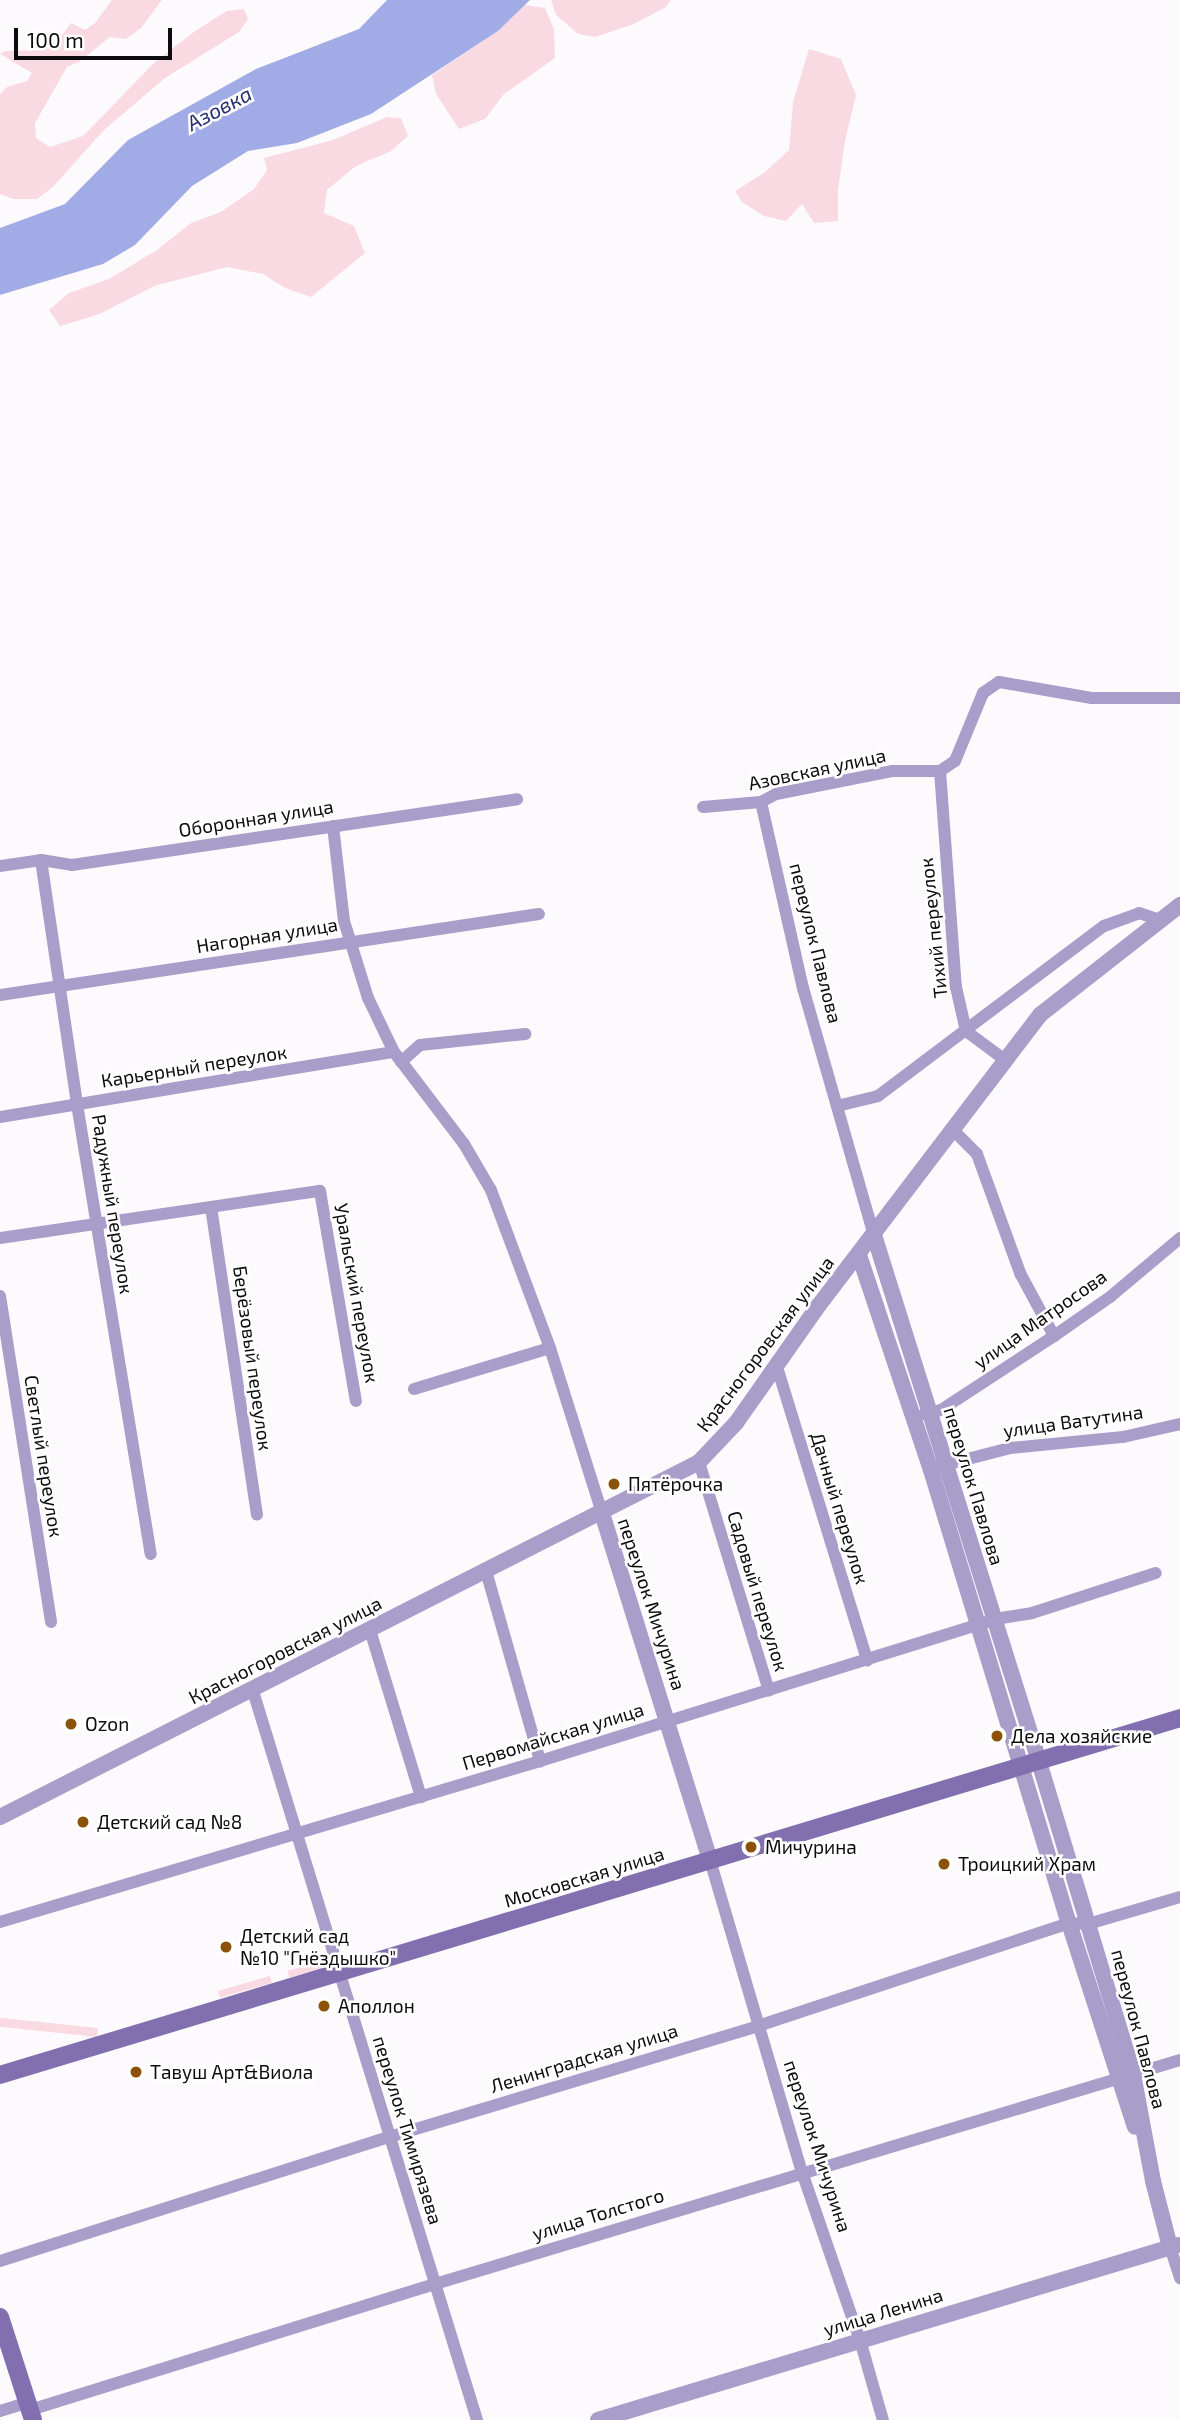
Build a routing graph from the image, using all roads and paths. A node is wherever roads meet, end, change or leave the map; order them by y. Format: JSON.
{"nodes":[{"id":1,"x":1180,"y":698,"type":"edge"},
{"id":2,"x":940,"y":771,"type":"junction"},
{"id":3,"x":517,"y":799,"type":"dead end"},
{"id":4,"x":761,"y":802,"type":"junction"},
{"id":5,"x":703,"y":807,"type":"dead end"},
{"id":6,"x":333,"y":826,"type":"junction"},
{"id":7,"x":41,"y":860,"type":"junction"},
{"id":8,"x":0,"y":866,"type":"edge"},
{"id":9,"x":1180,"y":905,"type":"edge"},
{"id":10,"x":539,"y":914,"type":"dead end"},
{"id":11,"x":1161,"y":920,"type":"junction"},
{"id":12,"x":350,"y":942,"type":"junction"},
{"id":13,"x":61,"y":986,"type":"junction"},
{"id":14,"x":0,"y":995,"type":"edge"},
{"id":15,"x":966,"y":1031,"type":"junction"},
{"id":16,"x":525,"y":1034,"type":"dead end"},
{"id":17,"x":398,"y":1057,"type":"junction"},
{"id":18,"x":1005,"y":1060,"type":"junction"},
{"id":19,"x":77,"y":1104,"type":"junction"},
{"id":20,"x":838,"y":1105,"type":"junction"},
{"id":21,"x":0,"y":1117,"type":"edge"},
{"id":22,"x":953,"y":1130,"type":"junction"},
{"id":23,"x":211,"y":1207,"type":"junction"},
{"id":24,"x":97,"y":1224,"type":"junction"},
{"id":25,"x":874,"y":1235,"type":"junction"},
{"id":26,"x":0,"y":1238,"type":"edge"},
{"id":27,"x":1180,"y":1238,"type":"edge"},
{"id":28,"x":859,"y":1255,"type":"junction"},
{"id":29,"x":0,"y":1296,"type":"edge"},
{"id":30,"x":1054,"y":1336,"type":"junction"},
{"id":31,"x":550,"y":1348,"type":"junction"},
{"id":32,"x":777,"y":1367,"type":"junction"},
{"id":33,"x":414,"y":1389,"type":"dead end"},
{"id":34,"x":356,"y":1401,"type":"dead end"},
{"id":35,"x":921,"y":1415,"type":"junction"},
{"id":36,"x":1180,"y":1423,"type":"edge"},
{"id":37,"x":699,"y":1462,"type":"junction"},
{"id":38,"x":938,"y":1467,"type":"junction"},
{"id":39,"x":601,"y":1510,"type":"junction"},
{"id":40,"x":257,"y":1515,"type":"dead end"},
{"id":41,"x":151,"y":1554,"type":"dead end"},
{"id":42,"x":485,"y":1571,"type":"junction"},
{"id":43,"x":1156,"y":1573,"type":"dead end"},
{"id":44,"x":995,"y":1619,"type":"junction"},
{"id":45,"x":51,"y":1622,"type":"dead end"},
{"id":46,"x":979,"y":1626,"type":"junction"},
{"id":47,"x":370,"y":1630,"type":"junction"},
{"id":48,"x":867,"y":1660,"type":"junction"},
{"id":49,"x":253,"y":1691,"type":"junction"},
{"id":50,"x":769,"y":1691,"type":"junction"},
{"id":51,"x":1180,"y":1718,"type":"edge"},
{"id":52,"x":668,"y":1721,"type":"junction"},
{"id":53,"x":1039,"y":1760,"type":"junction"},
{"id":54,"x":540,"y":1761,"type":"junction"},
{"id":55,"x":1021,"y":1766,"type":"junction"},
{"id":56,"x":421,"y":1797,"type":"junction"},
{"id":57,"x":0,"y":1817,"type":"edge"},
{"id":58,"x":297,"y":1833,"type":"junction"},
{"id":59,"x":710,"y":1860,"type":"junction"},
{"id":60,"x":1180,"y":1897,"type":"edge"},
{"id":61,"x":0,"y":1923,"type":"edge"},
{"id":62,"x":1069,"y":1923,"type":"junction"},
{"id":63,"x":1088,"y":1924,"type":"junction"},
{"id":64,"x":339,"y":1974,"type":"junction"},
{"id":65,"x":758,"y":2026,"type":"junction"},
{"id":66,"x":1180,"y":2060,"type":"edge"},
{"id":67,"x":0,"y":2075,"type":"edge"},
{"id":68,"x":1126,"y":2076,"type":"junction"},
{"id":69,"x":389,"y":2137,"type":"junction"},
{"id":70,"x":802,"y":2172,"type":"junction"},
{"id":71,"x":1175,"y":2246,"type":"edge"},
{"id":72,"x":0,"y":2261,"type":"edge"},
{"id":73,"x":1180,"y":2278,"type":"edge"},
{"id":74,"x":435,"y":2284,"type":"junction"},
{"id":75,"x":0,"y":2316,"type":"edge"},
{"id":76,"x":860,"y":2340,"type":"junction"},
{"id":77,"x":0,"y":2411,"type":"edge"},
{"id":78,"x":30,"y":2411,"type":"edge"},
{"id":79,"x":477,"y":2420,"type":"edge"},
{"id":80,"x":598,"y":2420,"type":"edge"},
{"id":81,"x":883,"y":2420,"type":"edge"}],
"edges":[{"from":1,"to":2,"type":"street"},
{"from":2,"to":4,"type":"street","name":"Азовская улица"},
{"from":2,"to":15,"type":"street","name":"Тихий переулок"},
{"from":3,"to":6,"type":"street","name":"Оборонная улица"},
{"from":4,"to":5,"type":"street","name":"Азовская улица"},
{"from":4,"to":20,"type":"street","name":"переулок Павлова"},
{"from":6,"to":7,"type":"street","name":"Оборонная улица"},
{"from":6,"to":12,"type":"street","name":"переулок Мичурина"},
{"from":7,"to":8,"type":"street","name":"Оборонная улица"},
{"from":7,"to":13,"type":"street","name":"Радужный переулок"},
{"from":9,"to":11,"type":"street","name":"Красногоровская улица"},
{"from":10,"to":12,"type":"street","name":"Нагорная улица"},
{"from":11,"to":15,"type":"street"},
{"from":11,"to":18,"type":"street","name":"Красногоровская улица"},
{"from":12,"to":13,"type":"street","name":"Нагорная улица"},
{"from":12,"to":17,"type":"street","name":"переулок Мичурина"},
{"from":13,"to":14,"type":"street","name":"Нагорная улица"},
{"from":13,"to":19,"type":"street","name":"Радужный переулок"},
{"from":15,"to":18,"type":"street"},
{"from":15,"to":20,"type":"street"},
{"from":16,"to":17,"type":"street","name":"Карьерный переулок"},
{"from":17,"to":19,"type":"street","name":"Карьерный переулок"},
{"from":17,"to":31,"type":"street","name":"переулок Мичурина"},
{"from":18,"to":22,"type":"street","name":"Красногоровская улица"},
{"from":19,"to":21,"type":"street","name":"Карьерный переулок"},
{"from":19,"to":24,"type":"street","name":"Радужный переулок"},
{"from":20,"to":25,"type":"street","name":"переулок Павлова"},
{"from":22,"to":25,"type":"street","name":"Красногоровская улица"},
{"from":22,"to":30,"type":"street"},
{"from":23,"to":24,"type":"street"},
{"from":23,"to":34,"type":"street","name":"Уральский переулок"},
{"from":23,"to":40,"type":"street","name":"Берёзовый переулок"},
{"from":24,"to":26,"type":"street"},
{"from":24,"to":41,"type":"street","name":"Радужный переулок"},
{"from":25,"to":28,"type":"street","name":"Красногоровская улица"},
{"from":25,"to":35,"type":"street","name":"переулок Павлова"},
{"from":27,"to":30,"type":"street","name":"улица Матросова"},
{"from":28,"to":32,"type":"street","name":"Красногоровская улица"},
{"from":28,"to":35,"type":"street","name":"переулок Павлова"},
{"from":29,"to":45,"type":"street","name":"Светлый переулок"},
{"from":30,"to":35,"type":"street","name":"улица Матросова"},
{"from":31,"to":33,"type":"street"},
{"from":31,"to":39,"type":"street","name":"переулок Мичурина"},
{"from":32,"to":37,"type":"street","name":"Красногоровская улица"},
{"from":32,"to":48,"type":"street","name":"Дачный переулок"},
{"from":35,"to":38,"type":"street","name":"переулок Павлова"},
{"from":36,"to":38,"type":"street","name":"улица Ватутина"},
{"from":37,"to":39,"type":"street","name":"Красногоровская улица"},
{"from":37,"to":50,"type":"street","name":"Садовый переулок"},
{"from":38,"to":44,"type":"street","name":"переулок Павлова"},
{"from":38,"to":46,"type":"street","name":"переулок Павлова"},
{"from":39,"to":42,"type":"street","name":"Красногоровская улица"},
{"from":39,"to":52,"type":"street","name":"переулок Мичурина"},
{"from":42,"to":47,"type":"street","name":"Красногоровская улица"},
{"from":42,"to":54,"type":"street"},
{"from":43,"to":44,"type":"street","name":"Первомайская улица"},
{"from":44,"to":46,"type":"street","name":"Первомайская улица"},
{"from":44,"to":53,"type":"street","name":"переулок Павлова"},
{"from":46,"to":48,"type":"street","name":"Первомайская улица"},
{"from":46,"to":55,"type":"street","name":"переулок Павлова"},
{"from":47,"to":49,"type":"street","name":"Красногоровская улица"},
{"from":47,"to":56,"type":"street"},
{"from":48,"to":50,"type":"street","name":"Первомайская улица"},
{"from":49,"to":57,"type":"street","name":"Красногоровская улица"},
{"from":49,"to":58,"type":"street","name":"переулок Тимирязева"},
{"from":50,"to":52,"type":"street","name":"Первомайская улица"},
{"from":51,"to":53,"type":"main road","name":"Московская улица"},
{"from":52,"to":54,"type":"street","name":"Первомайская улица"},
{"from":52,"to":59,"type":"street","name":"переулок Мичурина"},
{"from":53,"to":55,"type":"main road","name":"Московская улица"},
{"from":53,"to":63,"type":"street","name":"переулок Павлова"},
{"from":54,"to":56,"type":"street","name":"Первомайская улица"},
{"from":55,"to":59,"type":"main road","name":"Московская улица"},
{"from":55,"to":62,"type":"street","name":"переулок Павлова"},
{"from":56,"to":58,"type":"street","name":"Первомайская улица"},
{"from":58,"to":61,"type":"street","name":"Первомайская улица"},
{"from":58,"to":64,"type":"street","name":"переулок Тимирязева"},
{"from":59,"to":64,"type":"main road","name":"Московская улица"},
{"from":59,"to":65,"type":"street","name":"переулок Мичурина"},
{"from":60,"to":63,"type":"street","name":"Ленинградская улица"},
{"from":62,"to":63,"type":"street","name":"Ленинградская улица"},
{"from":62,"to":65,"type":"street","name":"Ленинградская улица"},
{"from":62,"to":68,"type":"street","name":"переулок Павлова"},
{"from":63,"to":68,"type":"street","name":"переулок Павлова"},
{"from":64,"to":67,"type":"main road","name":"Московская улица"},
{"from":64,"to":69,"type":"street","name":"переулок Тимирязева"},
{"from":65,"to":69,"type":"street","name":"Ленинградская улица"},
{"from":65,"to":70,"type":"street","name":"переулок Мичурина"},
{"from":66,"to":68,"type":"street","name":"улица Толстого"},
{"from":68,"to":70,"type":"street","name":"улица Толстого"},
{"from":68,"to":71,"type":"street","name":"переулок Павлова"},
{"from":69,"to":72,"type":"street","name":"Ленинградская улица"},
{"from":69,"to":74,"type":"street","name":"переулок Тимирязева"},
{"from":70,"to":74,"type":"street","name":"улица Толстого"},
{"from":70,"to":76,"type":"street","name":"переулок Мичурина"},
{"from":71,"to":73,"type":"street","name":"переулок Павлова"},
{"from":71,"to":76,"type":"street","name":"улица Ленина"},
{"from":74,"to":78,"type":"street","name":"улица Толстого"},
{"from":74,"to":79,"type":"street","name":"переулок Тимирязева"},
{"from":75,"to":78,"type":"main road"},
{"from":76,"to":80,"type":"street","name":"улица Ленина"},
{"from":76,"to":81,"type":"street","name":"переулок Мичурина"},
{"from":77,"to":78,"type":"street","name":"улица Толстого"}]}
